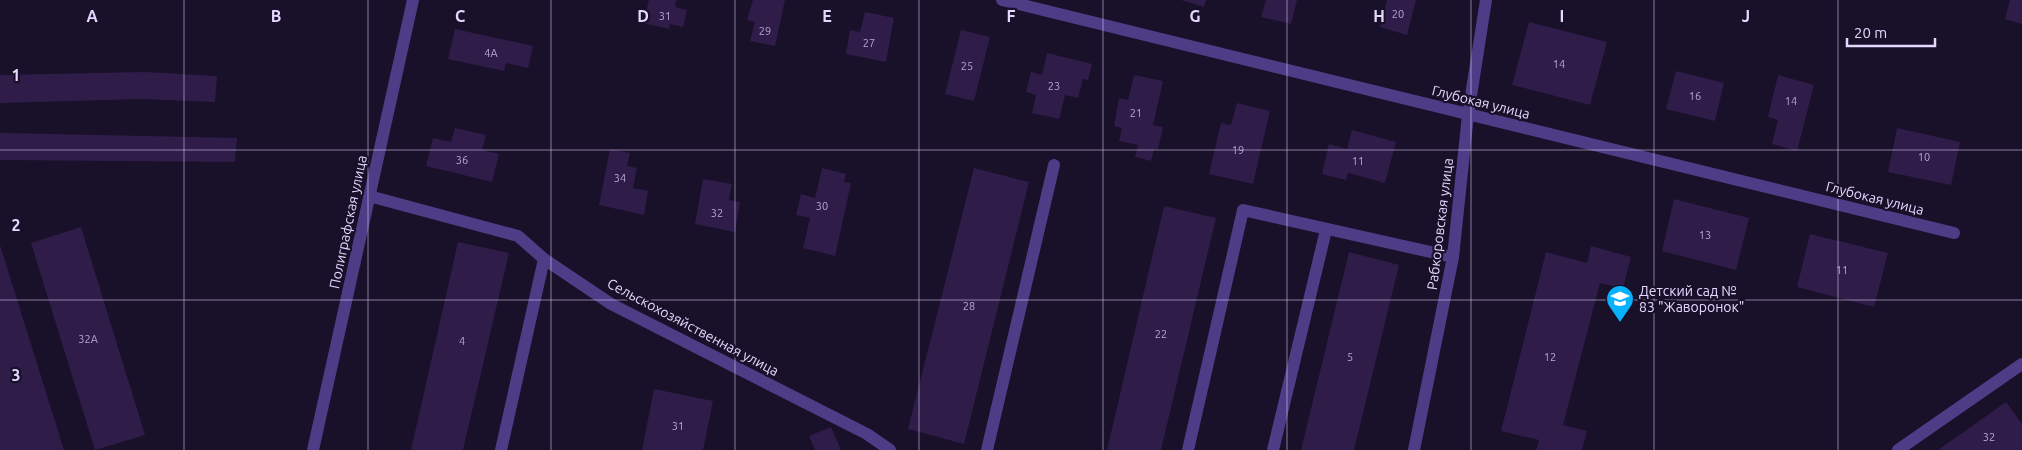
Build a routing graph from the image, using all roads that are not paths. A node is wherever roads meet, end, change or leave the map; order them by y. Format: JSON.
{"nodes":[{"id":1,"x":414,"y":0,"type":"edge"},
{"id":2,"x":1002,"y":0,"type":"edge"},
{"id":3,"x":1486,"y":0,"type":"edge"},
{"id":4,"x":1468,"y":115,"type":"junction"},
{"id":5,"x":1054,"y":165,"type":"dead end"},
{"id":6,"x":369,"y":196,"type":"junction"},
{"id":7,"x":1326,"y":230,"type":"junction"},
{"id":8,"x":1954,"y":233,"type":"dead end"},
{"id":9,"x":1453,"y":257,"type":"junction"},
{"id":10,"x":544,"y":259,"type":"junction"},
{"id":11,"x":2020,"y":370,"type":"edge"},
{"id":12,"x":313,"y":450,"type":"edge"},
{"id":13,"x":501,"y":450,"type":"edge"},
{"id":14,"x":890,"y":450,"type":"edge"},
{"id":15,"x":987,"y":450,"type":"edge"},
{"id":16,"x":1188,"y":450,"type":"edge"},
{"id":17,"x":1273,"y":450,"type":"edge"},
{"id":18,"x":1414,"y":450,"type":"edge"},
{"id":19,"x":1898,"y":450,"type":"edge"}],
"edges":[{"from":1,"to":6,"type":"street","name":"Полиграфская улица"},
{"from":2,"to":4,"type":"street","name":"Глубокая улица"},
{"from":3,"to":4,"type":"street","name":"Рабкоровская улица"},
{"from":4,"to":8,"type":"street","name":"Глубокая улица"},
{"from":4,"to":9,"type":"street","name":"Рабкоровская улица"},
{"from":5,"to":15,"type":"street"},
{"from":6,"to":10,"type":"street","name":"Сельскохозяйственная улица"},
{"from":6,"to":12,"type":"street","name":"Полиграфская улица"},
{"from":7,"to":9,"type":"street"},
{"from":7,"to":16,"type":"street"},
{"from":7,"to":17,"type":"street"},
{"from":9,"to":18,"type":"street","name":"Рабкоровская улица"},
{"from":10,"to":13,"type":"street"},
{"from":10,"to":14,"type":"street","name":"Сельскохозяйственная улица"},
{"from":11,"to":19,"type":"street"}]}
